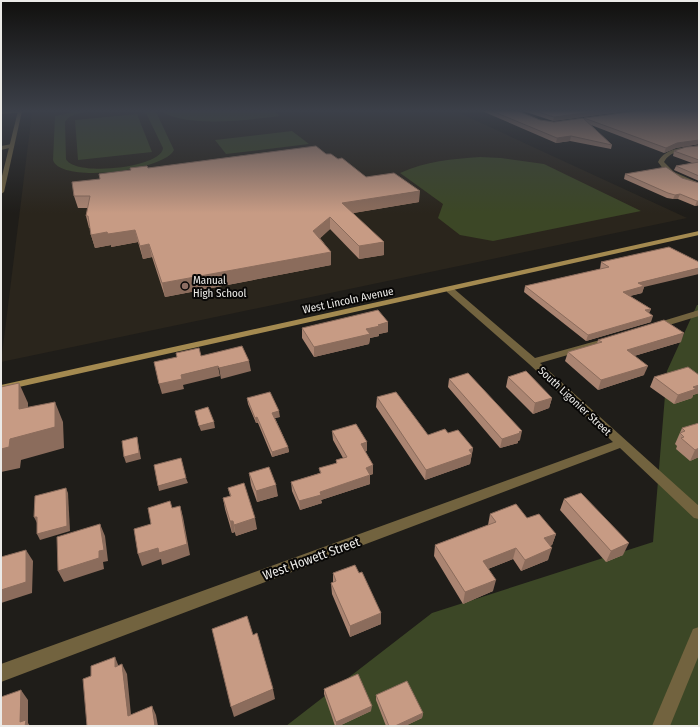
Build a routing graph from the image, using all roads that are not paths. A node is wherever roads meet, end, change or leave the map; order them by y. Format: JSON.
{"nodes":[{"id":1,"x":12,"y":146,"type":"joint"},
{"id":2,"x":699,"y":147,"type":"edge"},
{"id":3,"x":1,"y":148,"type":"edge"},
{"id":4,"x":699,"y":185,"type":"edge"},
{"id":5,"x":1,"y":192,"type":"edge"},
{"id":6,"x":699,"y":233,"type":"edge"},
{"id":7,"x":450,"y":290,"type":"junction"},
{"id":8,"x":699,"y":313,"type":"edge"},
{"id":9,"x":646,"y":329,"type":"edge"},
{"id":10,"x":616,"y":338,"type":"edge"},
{"id":11,"x":533,"y":362,"type":"junction"},
{"id":12,"x":1,"y":388,"type":"edge"},
{"id":13,"x":621,"y":443,"type":"junction"},
{"id":14,"x":699,"y":514,"type":"edge"},
{"id":15,"x":699,"y":635,"type":"edge"},
{"id":16,"x":1,"y":673,"type":"edge"},
{"id":17,"x":661,"y":726,"type":"edge"}],
"edges":[{"from":1,"to":3,"type":"street"},
{"from":1,"to":5,"type":"street"},
{"from":2,"to":4,"type":"street"},
{"from":6,"to":7,"type":"main road","name":"West Lincoln Avenue"},
{"from":7,"to":11,"type":"street","name":"South Ligonier Street"},
{"from":7,"to":12,"type":"main road","name":"West Lincoln Avenue"},
{"from":8,"to":9,"type":"street"},
{"from":10,"to":11,"type":"street"},
{"from":11,"to":13,"type":"street","name":"South Ligonier Street"},
{"from":13,"to":14,"type":"street","name":"South Ligonier Street"},
{"from":13,"to":16,"type":"street","name":"West Howett Street"},
{"from":15,"to":17,"type":"street"}]}
